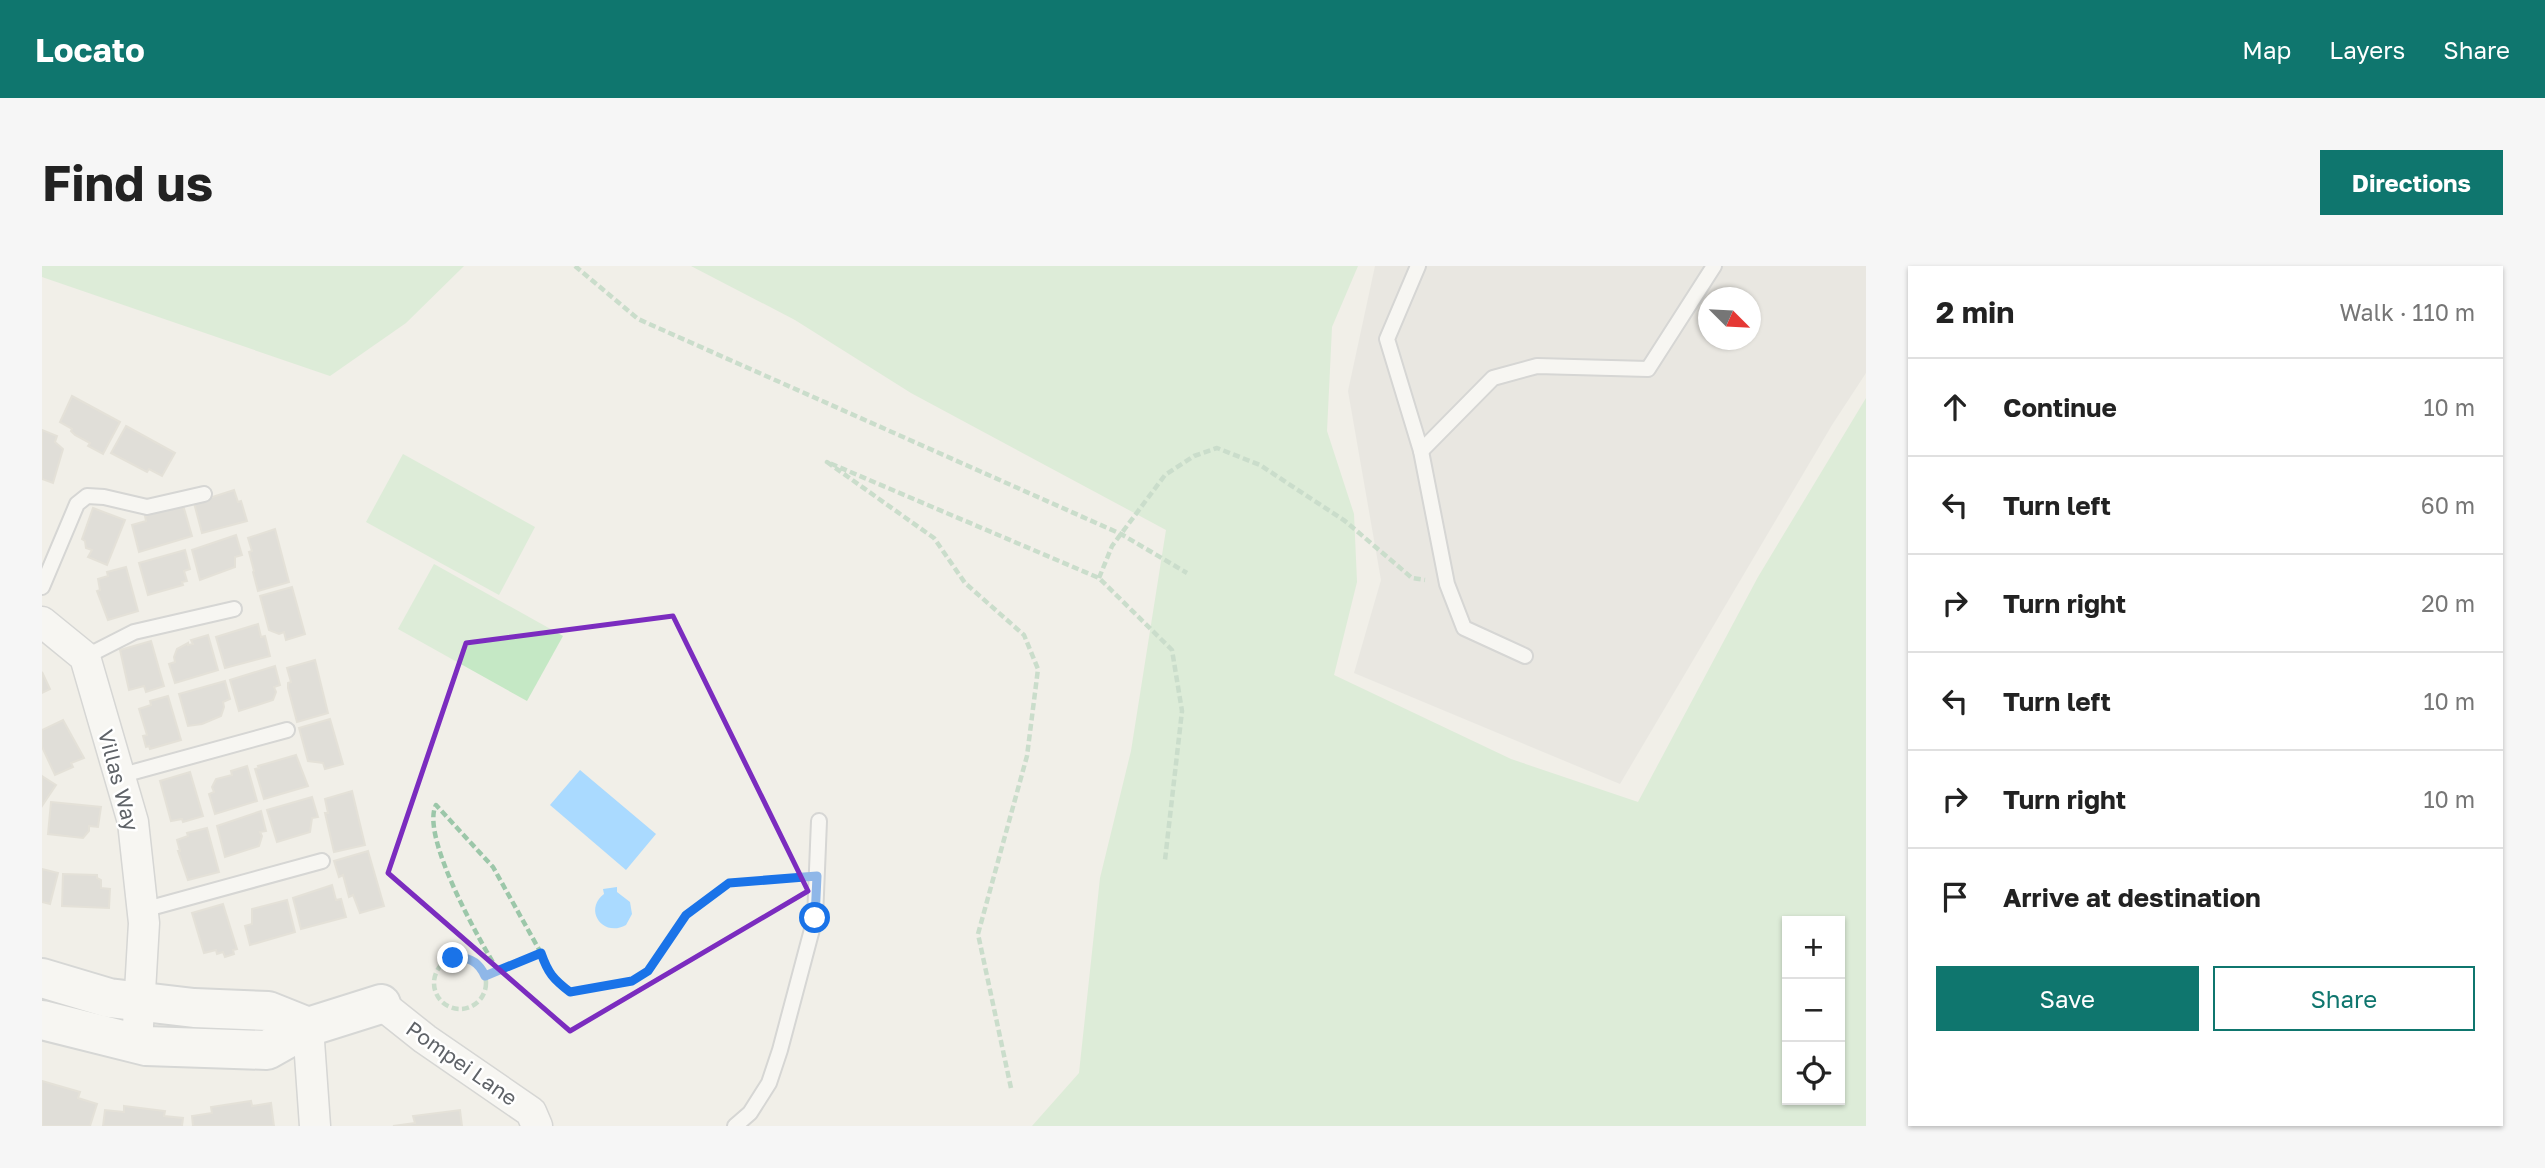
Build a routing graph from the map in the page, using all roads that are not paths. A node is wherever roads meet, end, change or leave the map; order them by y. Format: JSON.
{"nodes":[{"id":1,"x":1418,"y":266,"type":"edge"},
{"id":2,"x":1714,"y":266,"type":"edge"},
{"id":3,"x":1421,"y":450,"type":"junction"},
{"id":4,"x":204,"y":494,"type":"dead end"},
{"id":5,"x":42,"y":587,"type":"edge"},
{"id":6,"x":234,"y":609,"type":"dead end"},
{"id":7,"x":42,"y":622,"type":"edge"},
{"id":8,"x":1525,"y":656,"type":"dead end"},
{"id":9,"x":85,"y":657,"type":"junction"},
{"id":10,"x":287,"y":730,"type":"dead end"},
{"id":11,"x":119,"y":776,"type":"junction"},
{"id":12,"x":819,"y":821,"type":"dead end"},
{"id":13,"x":322,"y":861,"type":"dead end"},
{"id":14,"x":143,"y":910,"type":"junction"},
{"id":15,"x":42,"y":978,"type":"edge"},
{"id":16,"x":140,"y":1002,"type":"junction"},
{"id":17,"x":381,"y":1004,"type":"joint"},
{"id":18,"x":42,"y":1020,"type":"edge"},
{"id":19,"x":308,"y":1027,"type":"junction"},
{"id":20,"x":137,"y":1043,"type":"junction"},
{"id":21,"x":315,"y":1126,"type":"edge"},
{"id":22,"x":537,"y":1126,"type":"edge"},
{"id":23,"x":735,"y":1126,"type":"edge"}],
"edges":[{"from":1,"to":3,"type":"lane"},
{"from":2,"to":3,"type":"lane"},
{"from":3,"to":8,"type":"lane"},
{"from":4,"to":5,"type":"lane"},
{"from":6,"to":9,"type":"lane"},
{"from":7,"to":9,"type":"street"},
{"from":9,"to":11,"type":"street","name":"Villas Way"},
{"from":10,"to":11,"type":"lane"},
{"from":11,"to":14,"type":"street","name":"Villas Way"},
{"from":12,"to":23,"type":"lane"},
{"from":13,"to":14,"type":"lane"},
{"from":14,"to":16,"type":"street","name":"Villas Way"},
{"from":15,"to":16,"type":"street"},
{"from":16,"to":19,"type":"street"},
{"from":16,"to":20,"type":"street","name":"Villas Way"},
{"from":17,"to":19,"type":"street"},
{"from":17,"to":22,"type":"street","name":"Pompei Lane"},
{"from":18,"to":20,"type":"street"},
{"from":19,"to":20,"type":"street"},
{"from":19,"to":21,"type":"street"}]}
